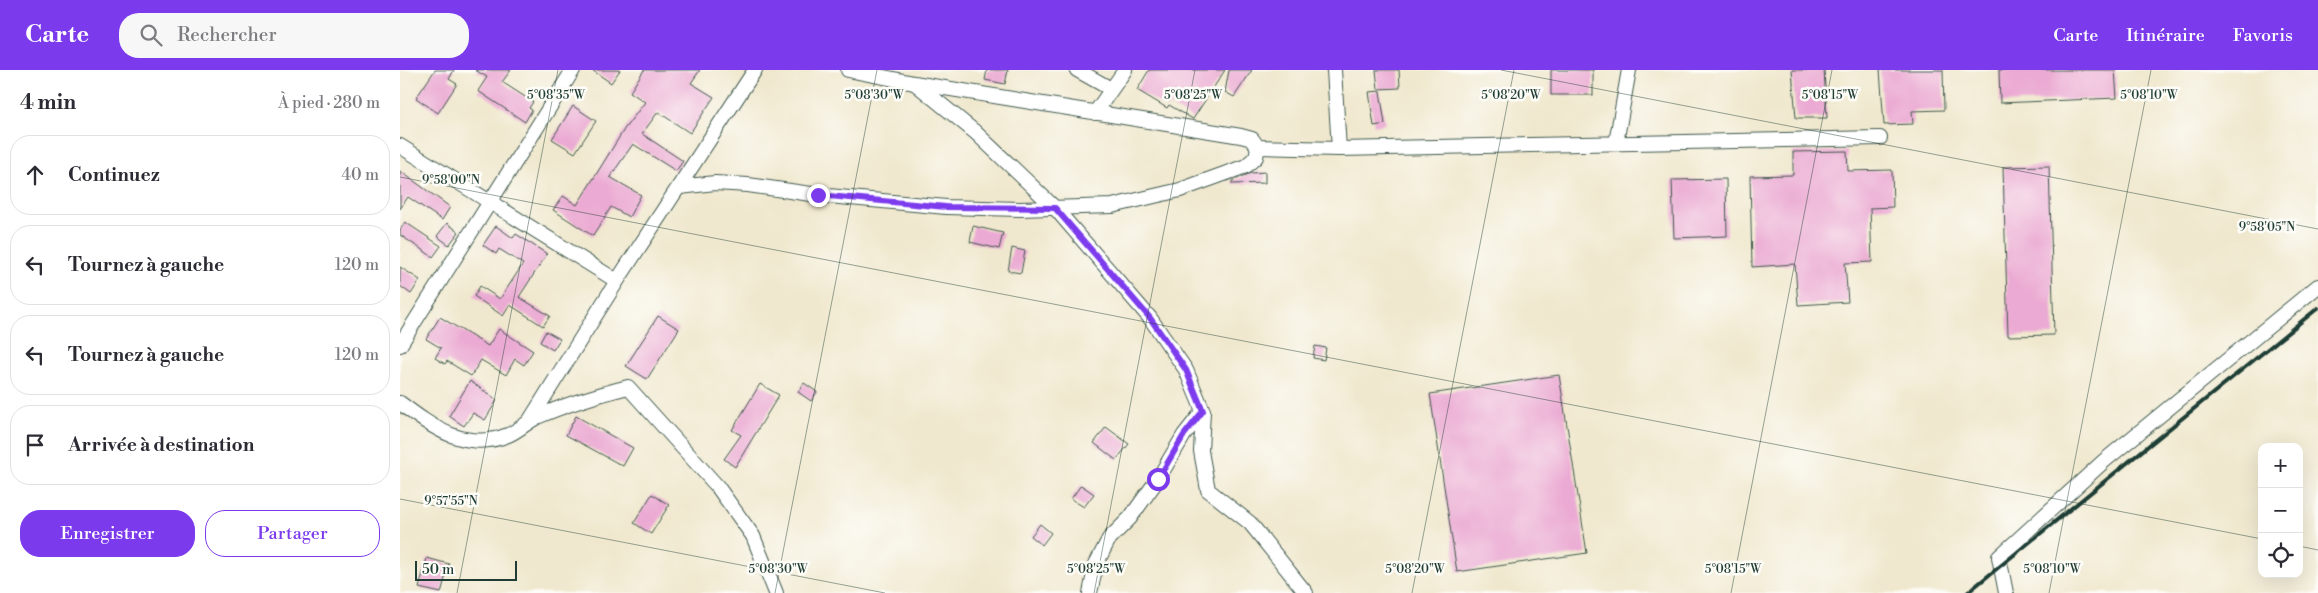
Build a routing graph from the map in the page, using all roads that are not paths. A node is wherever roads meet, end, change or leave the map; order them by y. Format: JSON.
{"nodes":[{"id":1,"x":573,"y":70,"type":"edge"},
{"id":2,"x":755,"y":70,"type":"edge"},
{"id":3,"x":848,"y":70,"type":"edge"},
{"id":4,"x":1077,"y":70,"type":"edge"},
{"id":5,"x":1125,"y":70,"type":"edge"},
{"id":6,"x":1334,"y":70,"type":"edge"},
{"id":7,"x":1629,"y":70,"type":"edge"},
{"id":8,"x":914,"y":83,"type":"junction"},
{"id":9,"x":1111,"y":90,"type":"junction"},
{"id":10,"x":1095,"y":113,"type":"junction"},
{"id":11,"x":1880,"y":138,"type":"dead end"},
{"id":12,"x":1616,"y":142,"type":"junction"},
{"id":13,"x":400,"y":146,"type":"edge"},
{"id":14,"x":1258,"y":147,"type":"junction"},
{"id":15,"x":1339,"y":149,"type":"junction"},
{"id":16,"x":680,"y":187,"type":"junction"},
{"id":17,"x":490,"y":204,"type":"junction"},
{"id":18,"x":1055,"y":208,"type":"junction"},
{"id":19,"x":617,"y":281,"type":"junction"},
{"id":20,"x":2318,"y":286,"type":"edge"},
{"id":21,"x":400,"y":345,"type":"edge"},
{"id":22,"x":400,"y":403,"type":"edge"},
{"id":23,"x":1203,"y":411,"type":"junction"},
{"id":24,"x":530,"y":420,"type":"junction"},
{"id":25,"x":776,"y":593,"type":"edge"},
{"id":26,"x":1090,"y":593,"type":"edge"},
{"id":27,"x":1306,"y":593,"type":"edge"},
{"id":28,"x":2006,"y":593,"type":"edge"}],
"edges":[{"from":1,"to":17,"type":"street"},
{"from":2,"to":16,"type":"street"},
{"from":3,"to":8,"type":"street"},
{"from":4,"to":9,"type":"street"},
{"from":5,"to":9,"type":"street"},
{"from":6,"to":15,"type":"street"},
{"from":7,"to":12,"type":"street"},
{"from":8,"to":10,"type":"street"},
{"from":8,"to":18,"type":"street"},
{"from":9,"to":10,"type":"street"},
{"from":10,"to":14,"type":"street"},
{"from":11,"to":12,"type":"street"},
{"from":12,"to":15,"type":"street"},
{"from":13,"to":17,"type":"street"},
{"from":14,"to":15,"type":"street"},
{"from":14,"to":18,"type":"street"},
{"from":16,"to":18,"type":"street"},
{"from":16,"to":19,"type":"street"},
{"from":17,"to":19,"type":"street"},
{"from":17,"to":21,"type":"street"},
{"from":18,"to":23,"type":"street"},
{"from":19,"to":24,"type":"street"},
{"from":20,"to":28,"type":"street"},
{"from":22,"to":24,"type":"street"},
{"from":23,"to":26,"type":"street"},
{"from":23,"to":27,"type":"street"},
{"from":24,"to":25,"type":"street"}]}
